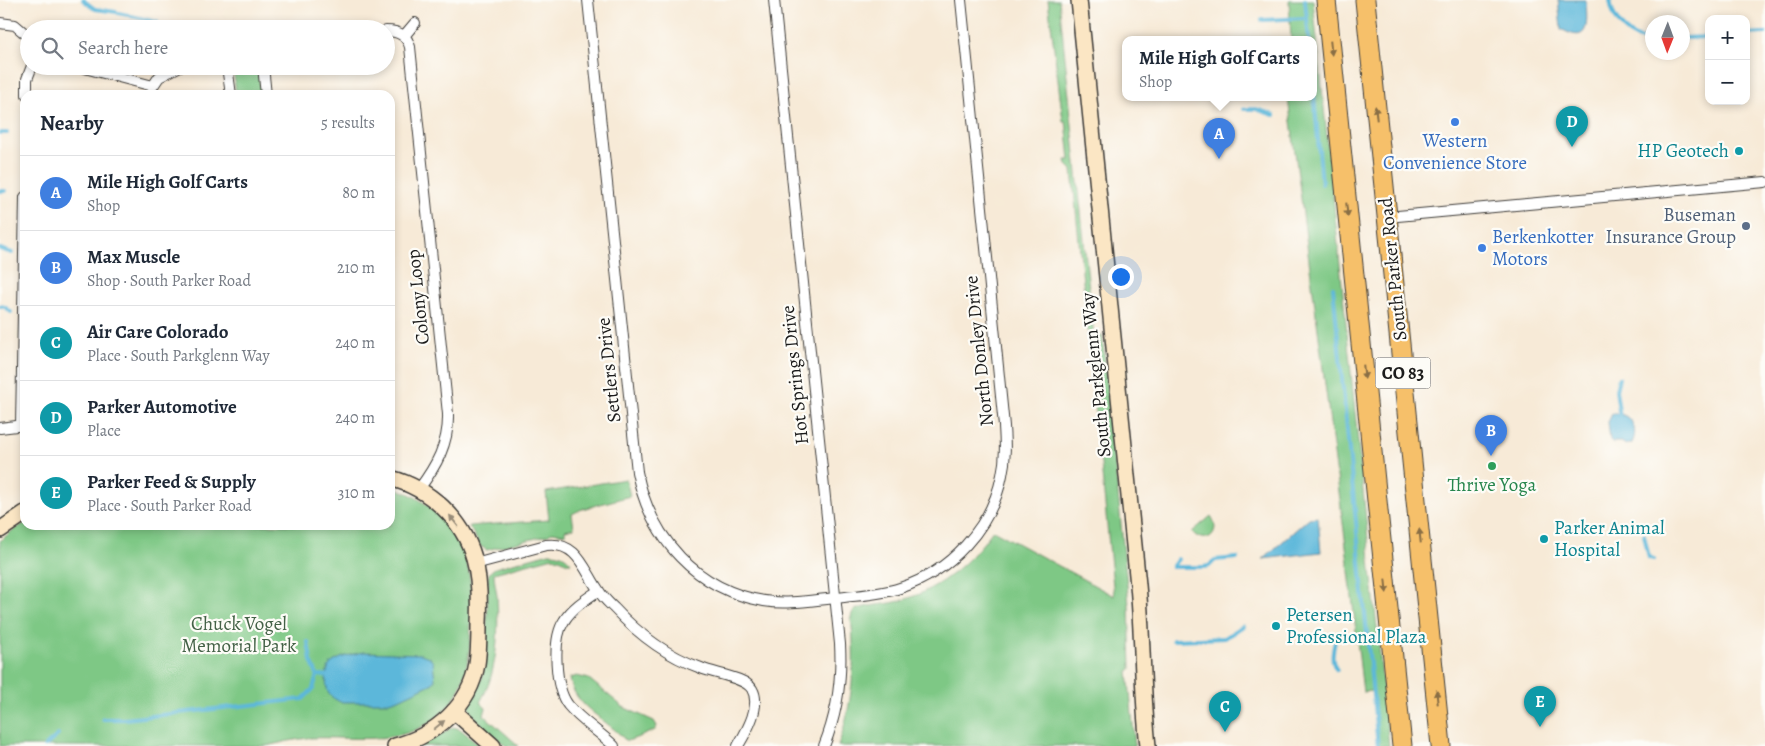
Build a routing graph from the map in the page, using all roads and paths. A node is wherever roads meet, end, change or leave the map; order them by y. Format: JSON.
{"nodes":[{"id":1,"x":588,"y":0,"type":"edge"},
{"id":2,"x":774,"y":0,"type":"edge"},
{"id":3,"x":961,"y":0,"type":"edge"},
{"id":4,"x":1079,"y":0,"type":"edge"},
{"id":5,"x":1326,"y":0,"type":"edge"},
{"id":6,"x":1365,"y":0,"type":"edge"},
{"id":7,"x":0,"y":23,"type":"edge"},
{"id":8,"x":415,"y":23,"type":"dead end"},
{"id":9,"x":20,"y":29,"type":"edge"},
{"id":10,"x":395,"y":31,"type":"edge"},
{"id":11,"x":404,"y":36,"type":"junction"},
{"id":12,"x":28,"y":75,"type":"edge"},
{"id":13,"x":105,"y":75,"type":"edge"},
{"id":14,"x":164,"y":75,"type":"edge"},
{"id":15,"x":228,"y":75,"type":"edge"},
{"id":16,"x":264,"y":75,"type":"edge"},
{"id":17,"x":27,"y":90,"type":"edge"},
{"id":18,"x":152,"y":90,"type":"edge"},
{"id":19,"x":230,"y":90,"type":"edge"},
{"id":20,"x":265,"y":90,"type":"edge"},
{"id":21,"x":1765,"y":182,"type":"edge"},
{"id":22,"x":1388,"y":217,"type":"junction"},
{"id":23,"x":20,"y":426,"type":"edge"},
{"id":24,"x":0,"y":428,"type":"edge"},
{"id":25,"x":395,"y":480,"type":"edge"},
{"id":26,"x":419,"y":489,"type":"junction"},
{"id":27,"x":20,"y":516,"type":"edge"},
{"id":28,"x":0,"y":530,"type":"edge"},
{"id":29,"x":475,"y":564,"type":"junction"},
{"id":30,"x":598,"y":591,"type":"junction"},
{"id":31,"x":836,"y":598,"type":"junction"},
{"id":32,"x":454,"y":711,"type":"junction"},
{"id":33,"x":396,"y":746,"type":"edge"},
{"id":34,"x":493,"y":746,"type":"edge"},
{"id":35,"x":614,"y":746,"type":"edge"},
{"id":36,"x":738,"y":746,"type":"edge"},
{"id":37,"x":824,"y":746,"type":"edge"},
{"id":38,"x":1148,"y":746,"type":"edge"},
{"id":39,"x":1402,"y":746,"type":"edge"},
{"id":40,"x":1442,"y":746,"type":"edge"}],
"edges":[{"from":1,"to":31,"type":"street","name":"Settlers Drive"},
{"from":2,"to":31,"type":"street","name":"Hot Springs Drive"},
{"from":3,"to":31,"type":"street","name":"North Donley Drive"},
{"from":4,"to":38,"type":"street","name":"South Parkglenn Way"},
{"from":5,"to":39,"type":"highway","name":"South Parker Road","number":"CO 83","one_way":true},
{"from":22,"to":6,"type":"highway","name":"South Parker Road","number":"CO 83","one_way":true},
{"from":7,"to":9,"type":"street"},
{"from":8,"to":11,"type":"street"},
{"from":10,"to":11,"type":"street"},
{"from":11,"to":26,"type":"street","name":"Colony Loop"},
{"from":12,"to":17,"type":"street"},
{"from":13,"to":18,"type":"street"},
{"from":14,"to":18,"type":"street"},
{"from":15,"to":19,"type":"street"},
{"from":16,"to":20,"type":"street"},
{"from":21,"to":22,"type":"street"},
{"from":40,"to":22,"type":"highway","name":"South Parker Road","number":"CO 83","one_way":true},
{"from":23,"to":24,"type":"street"},
{"from":25,"to":26,"type":"street"},
{"from":29,"to":26,"type":"street","one_way":true},
{"from":27,"to":28,"type":"street"},
{"from":29,"to":30,"type":"street"},
{"from":29,"to":32,"type":"street"},
{"from":30,"to":35,"type":"street"},
{"from":30,"to":36,"type":"street"},
{"from":31,"to":37,"type":"street","name":"Hot Springs Drive"},
{"from":33,"to":32,"type":"street","one_way":true},
{"from":32,"to":34,"type":"street"}]}
